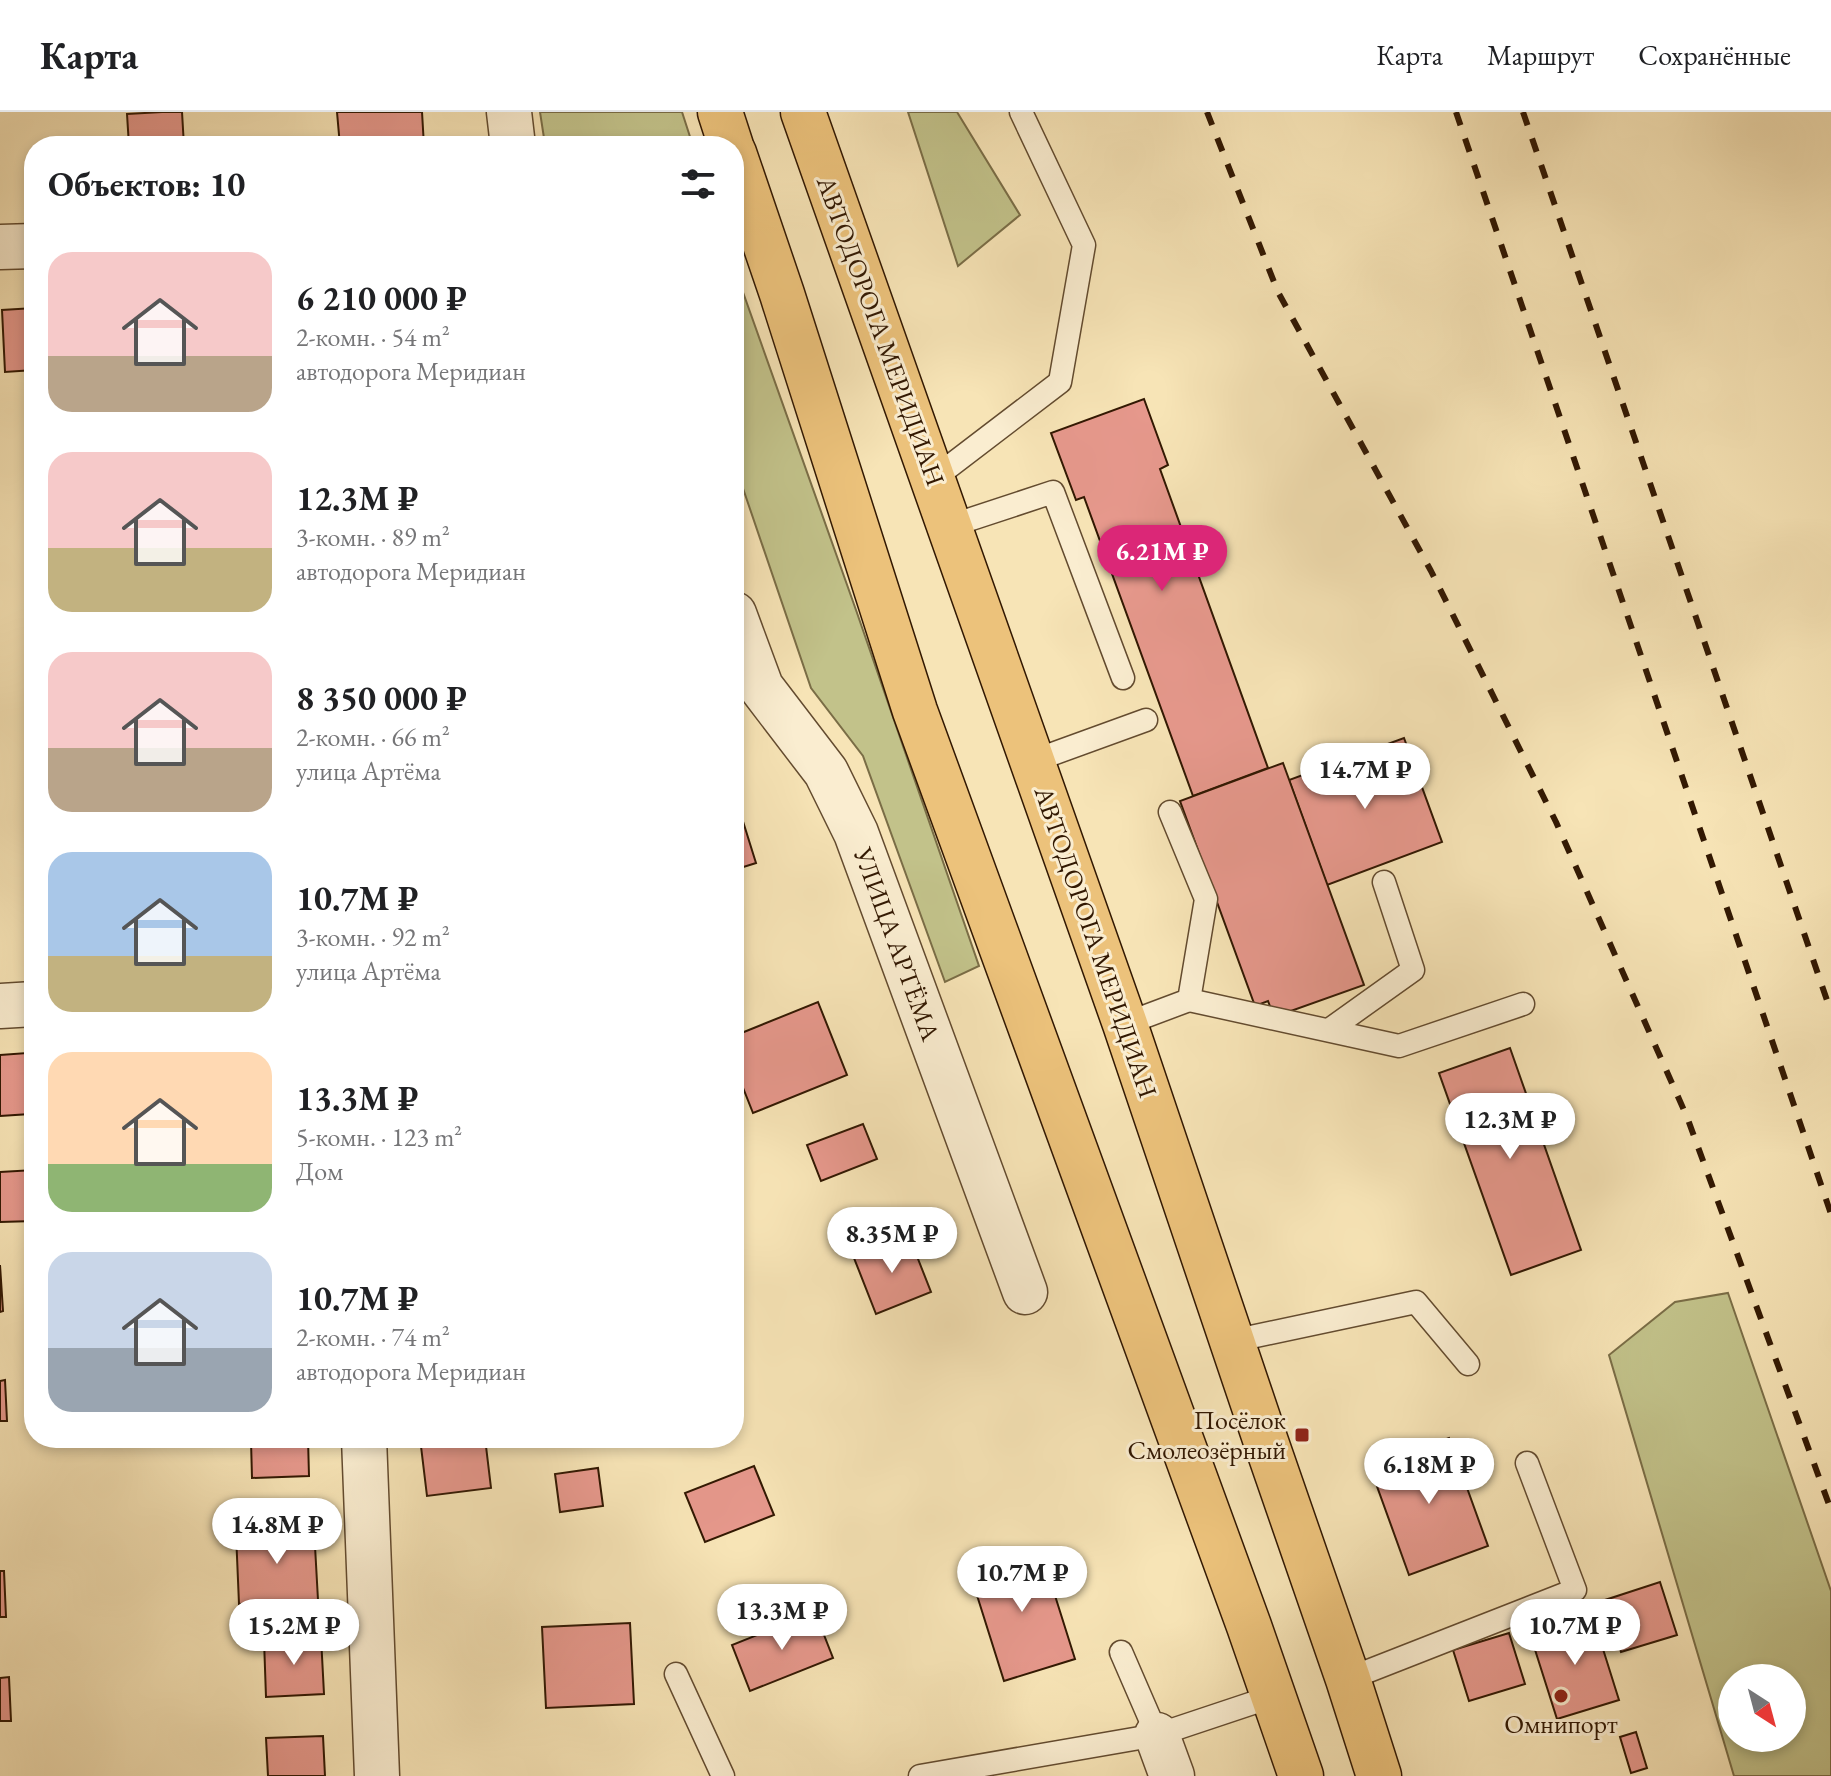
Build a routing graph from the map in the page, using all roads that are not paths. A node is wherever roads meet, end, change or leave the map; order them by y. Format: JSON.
{"nodes":[{"id":1,"x":509,"y":112,"type":"edge"},
{"id":2,"x":720,"y":112,"type":"edge"},
{"id":3,"x":803,"y":112,"type":"edge"},
{"id":4,"x":1021,"y":112,"type":"edge"},
{"id":5,"x":512,"y":136,"type":"edge"},
{"id":6,"x":728,"y":136,"type":"edge"},
{"id":7,"x":744,"y":182,"type":"edge"},
{"id":8,"x":24,"y":246,"type":"edge"},
{"id":9,"x":0,"y":247,"type":"edge"},
{"id":10,"x":933,"y":479,"type":"junction"},
{"id":11,"x":950,"y":526,"type":"junction"},
{"id":12,"x":744,"y":641,"type":"edge"},
{"id":13,"x":1123,"y":678,"type":"dead end"},
{"id":14,"x":1146,"y":720,"type":"dead end"},
{"id":15,"x":1033,"y":761,"type":"junction"},
{"id":16,"x":1170,"y":812,"type":"dead end"},
{"id":17,"x":1384,"y":882,"type":"dead end"},
{"id":18,"x":1189,"y":1000,"type":"junction"},
{"id":19,"x":1523,"y":1004,"type":"dead end"},
{"id":20,"x":24,"y":1005,"type":"edge"},
{"id":21,"x":0,"y":1006,"type":"edge"},
{"id":22,"x":1125,"y":1024,"type":"junction"},
{"id":23,"x":1329,"y":1030,"type":"junction"},
{"id":24,"x":1025,"y":1292,"type":"dead end"},
{"id":25,"x":1232,"y":1341,"type":"junction"},
{"id":26,"x":1468,"y":1364,"type":"dead end"},
{"id":27,"x":364,"y":1448,"type":"edge"},
{"id":28,"x":1527,"y":1463,"type":"dead end"},
{"id":29,"x":1121,"y":1652,"type":"dead end"},
{"id":30,"x":676,"y":1674,"type":"dead end"},
{"id":31,"x":1348,"y":1679,"type":"junction"},
{"id":32,"x":1274,"y":1696,"type":"junction"},
{"id":33,"x":1157,"y":1735,"type":"junction"},
{"id":34,"x":377,"y":1776,"type":"edge"},
{"id":35,"x":723,"y":1776,"type":"edge"},
{"id":36,"x":920,"y":1776,"type":"edge"},
{"id":37,"x":1172,"y":1776,"type":"edge"},
{"id":38,"x":1301,"y":1776,"type":"edge"},
{"id":39,"x":1379,"y":1776,"type":"edge"}],
"edges":[{"from":1,"to":5,"type":"street"},
{"from":2,"to":6,"type":"main road"},
{"from":3,"to":10,"type":"main road","name":"АВТОДОРОГА МЕРИДИАН"},
{"from":4,"to":10,"type":"lane"},
{"from":7,"to":32,"type":"main road"},
{"from":8,"to":9,"type":"street"},
{"from":10,"to":11,"type":"main road","name":"АВТОДОРОГА МЕРИДИАН"},
{"from":11,"to":13,"type":"lane"},
{"from":11,"to":15,"type":"main road","name":"АВТОДОРОГА МЕРИДИАН"},
{"from":12,"to":24,"type":"street","name":"УЛИЦА АРТЁМА"},
{"from":14,"to":15,"type":"lane"},
{"from":15,"to":22,"type":"main road","name":"АВТОДОРОГА МЕРИДИАН"},
{"from":16,"to":18,"type":"lane"},
{"from":17,"to":23,"type":"lane"},
{"from":18,"to":22,"type":"lane"},
{"from":18,"to":23,"type":"lane"},
{"from":19,"to":23,"type":"lane"},
{"from":20,"to":21,"type":"street"},
{"from":22,"to":25,"type":"main road","name":"АВТОДОРОГА МЕРИДИАН"},
{"from":25,"to":26,"type":"lane"},
{"from":25,"to":31,"type":"main road","name":"АВТОДОРОГА МЕРИДИАН"},
{"from":27,"to":34,"type":"street"},
{"from":28,"to":31,"type":"lane"},
{"from":29,"to":33,"type":"lane"},
{"from":30,"to":35,"type":"lane"},
{"from":31,"to":39,"type":"main road","name":"АВТОДОРОГА МЕРИДИАН"},
{"from":32,"to":33,"type":"lane"},
{"from":32,"to":38,"type":"main road"},
{"from":33,"to":36,"type":"lane"},
{"from":33,"to":37,"type":"street"}]}
